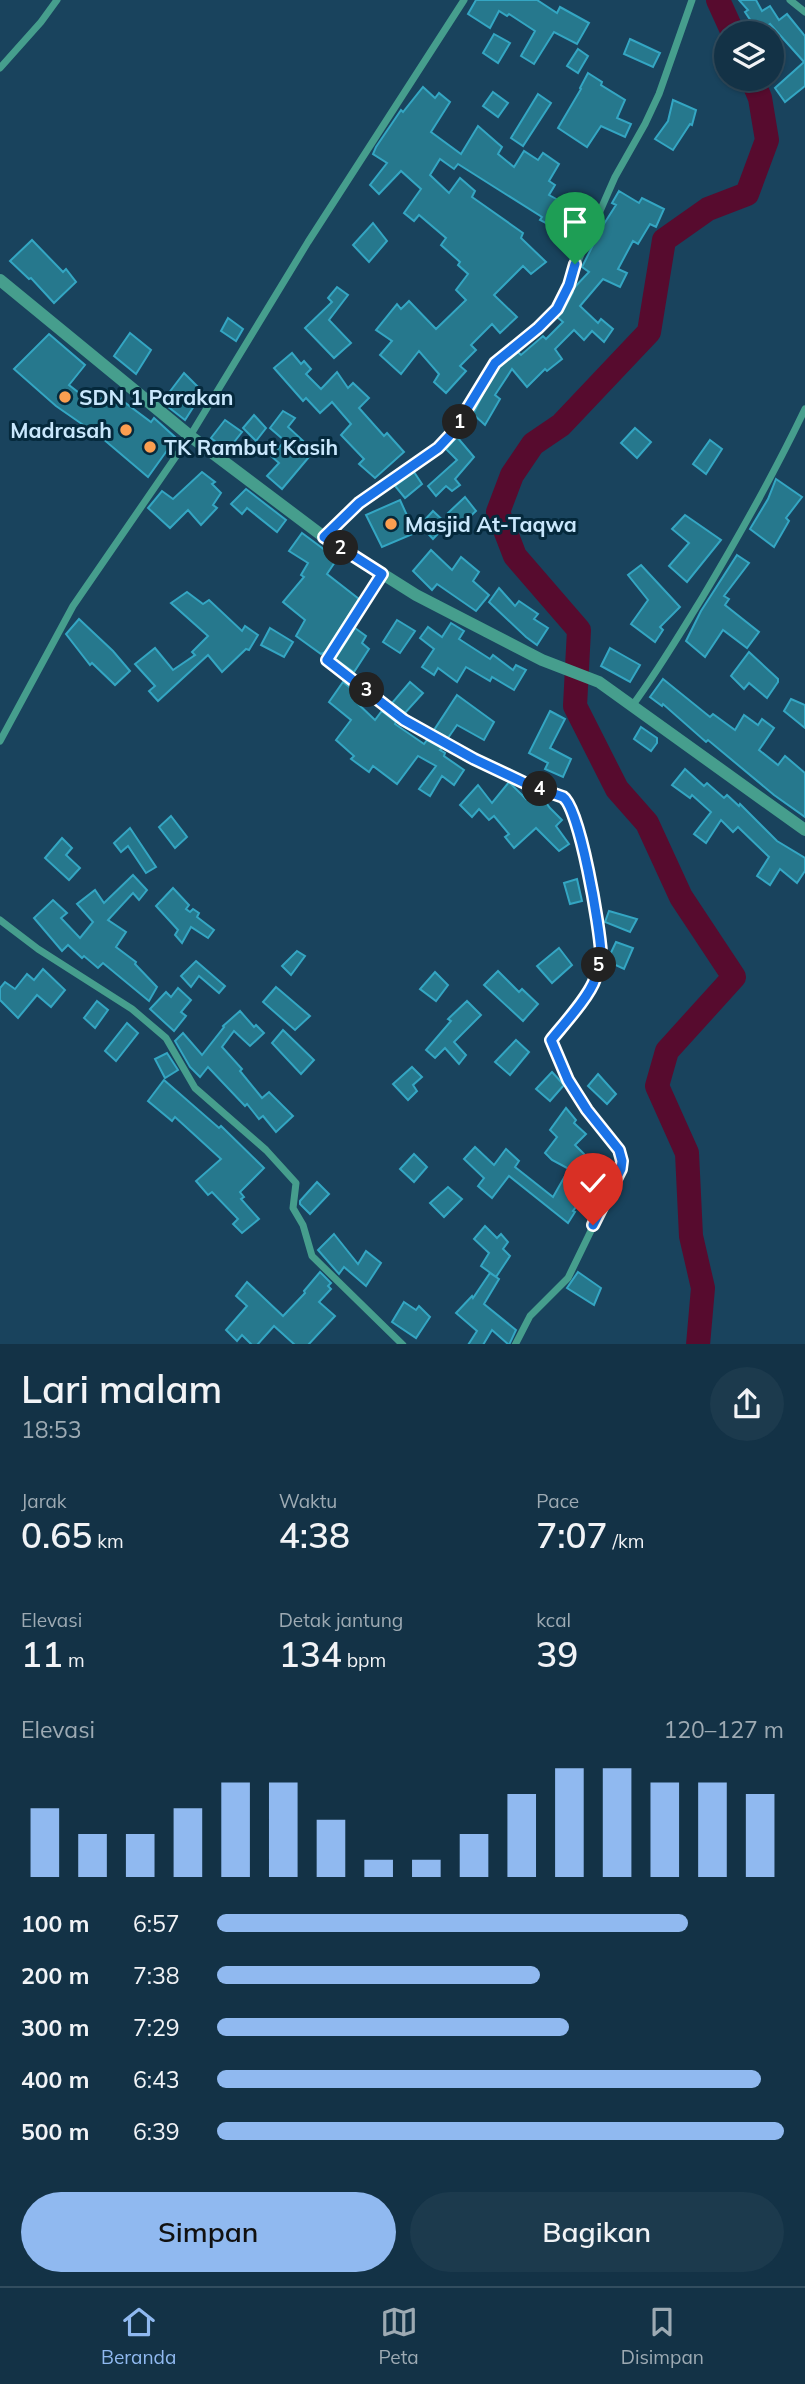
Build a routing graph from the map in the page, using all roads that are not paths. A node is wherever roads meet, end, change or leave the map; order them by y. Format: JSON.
{"nodes":[{"id":1,"x":57,"y":0,"type":"edge"},
{"id":2,"x":464,"y":0,"type":"edge"},
{"id":3,"x":692,"y":0,"type":"edge"},
{"id":4,"x":790,"y":0,"type":"edge"},
{"id":5,"x":805,"y":12,"type":"edge"},
{"id":6,"x":0,"y":68,"type":"edge"},
{"id":7,"x":0,"y":280,"type":"edge"},
{"id":8,"x":805,"y":409,"type":"edge"},
{"id":9,"x":190,"y":436,"type":"junction"},
{"id":10,"x":324,"y":537,"type":"junction"},
{"id":11,"x":382,"y":574,"type":"junction"},
{"id":12,"x":632,"y":706,"type":"junction"},
{"id":13,"x":0,"y":741,"type":"edge"},
{"id":14,"x":805,"y":830,"type":"edge"},
{"id":15,"x":0,"y":920,"type":"edge"},
{"id":16,"x":402,"y":1344,"type":"edge"},
{"id":17,"x":516,"y":1344,"type":"edge"}],
"edges":[{"from":1,"to":6,"type":"street"},
{"from":2,"to":9,"type":"street"},
{"from":3,"to":10,"type":"street"},
{"from":4,"to":5,"type":"street"},
{"from":7,"to":9,"type":"street"},
{"from":8,"to":12,"type":"street"},
{"from":9,"to":10,"type":"street"},
{"from":9,"to":13,"type":"street"},
{"from":10,"to":11,"type":"street"},
{"from":11,"to":12,"type":"street"},
{"from":11,"to":17,"type":"street"},
{"from":12,"to":14,"type":"street"},
{"from":15,"to":16,"type":"street"}]}
